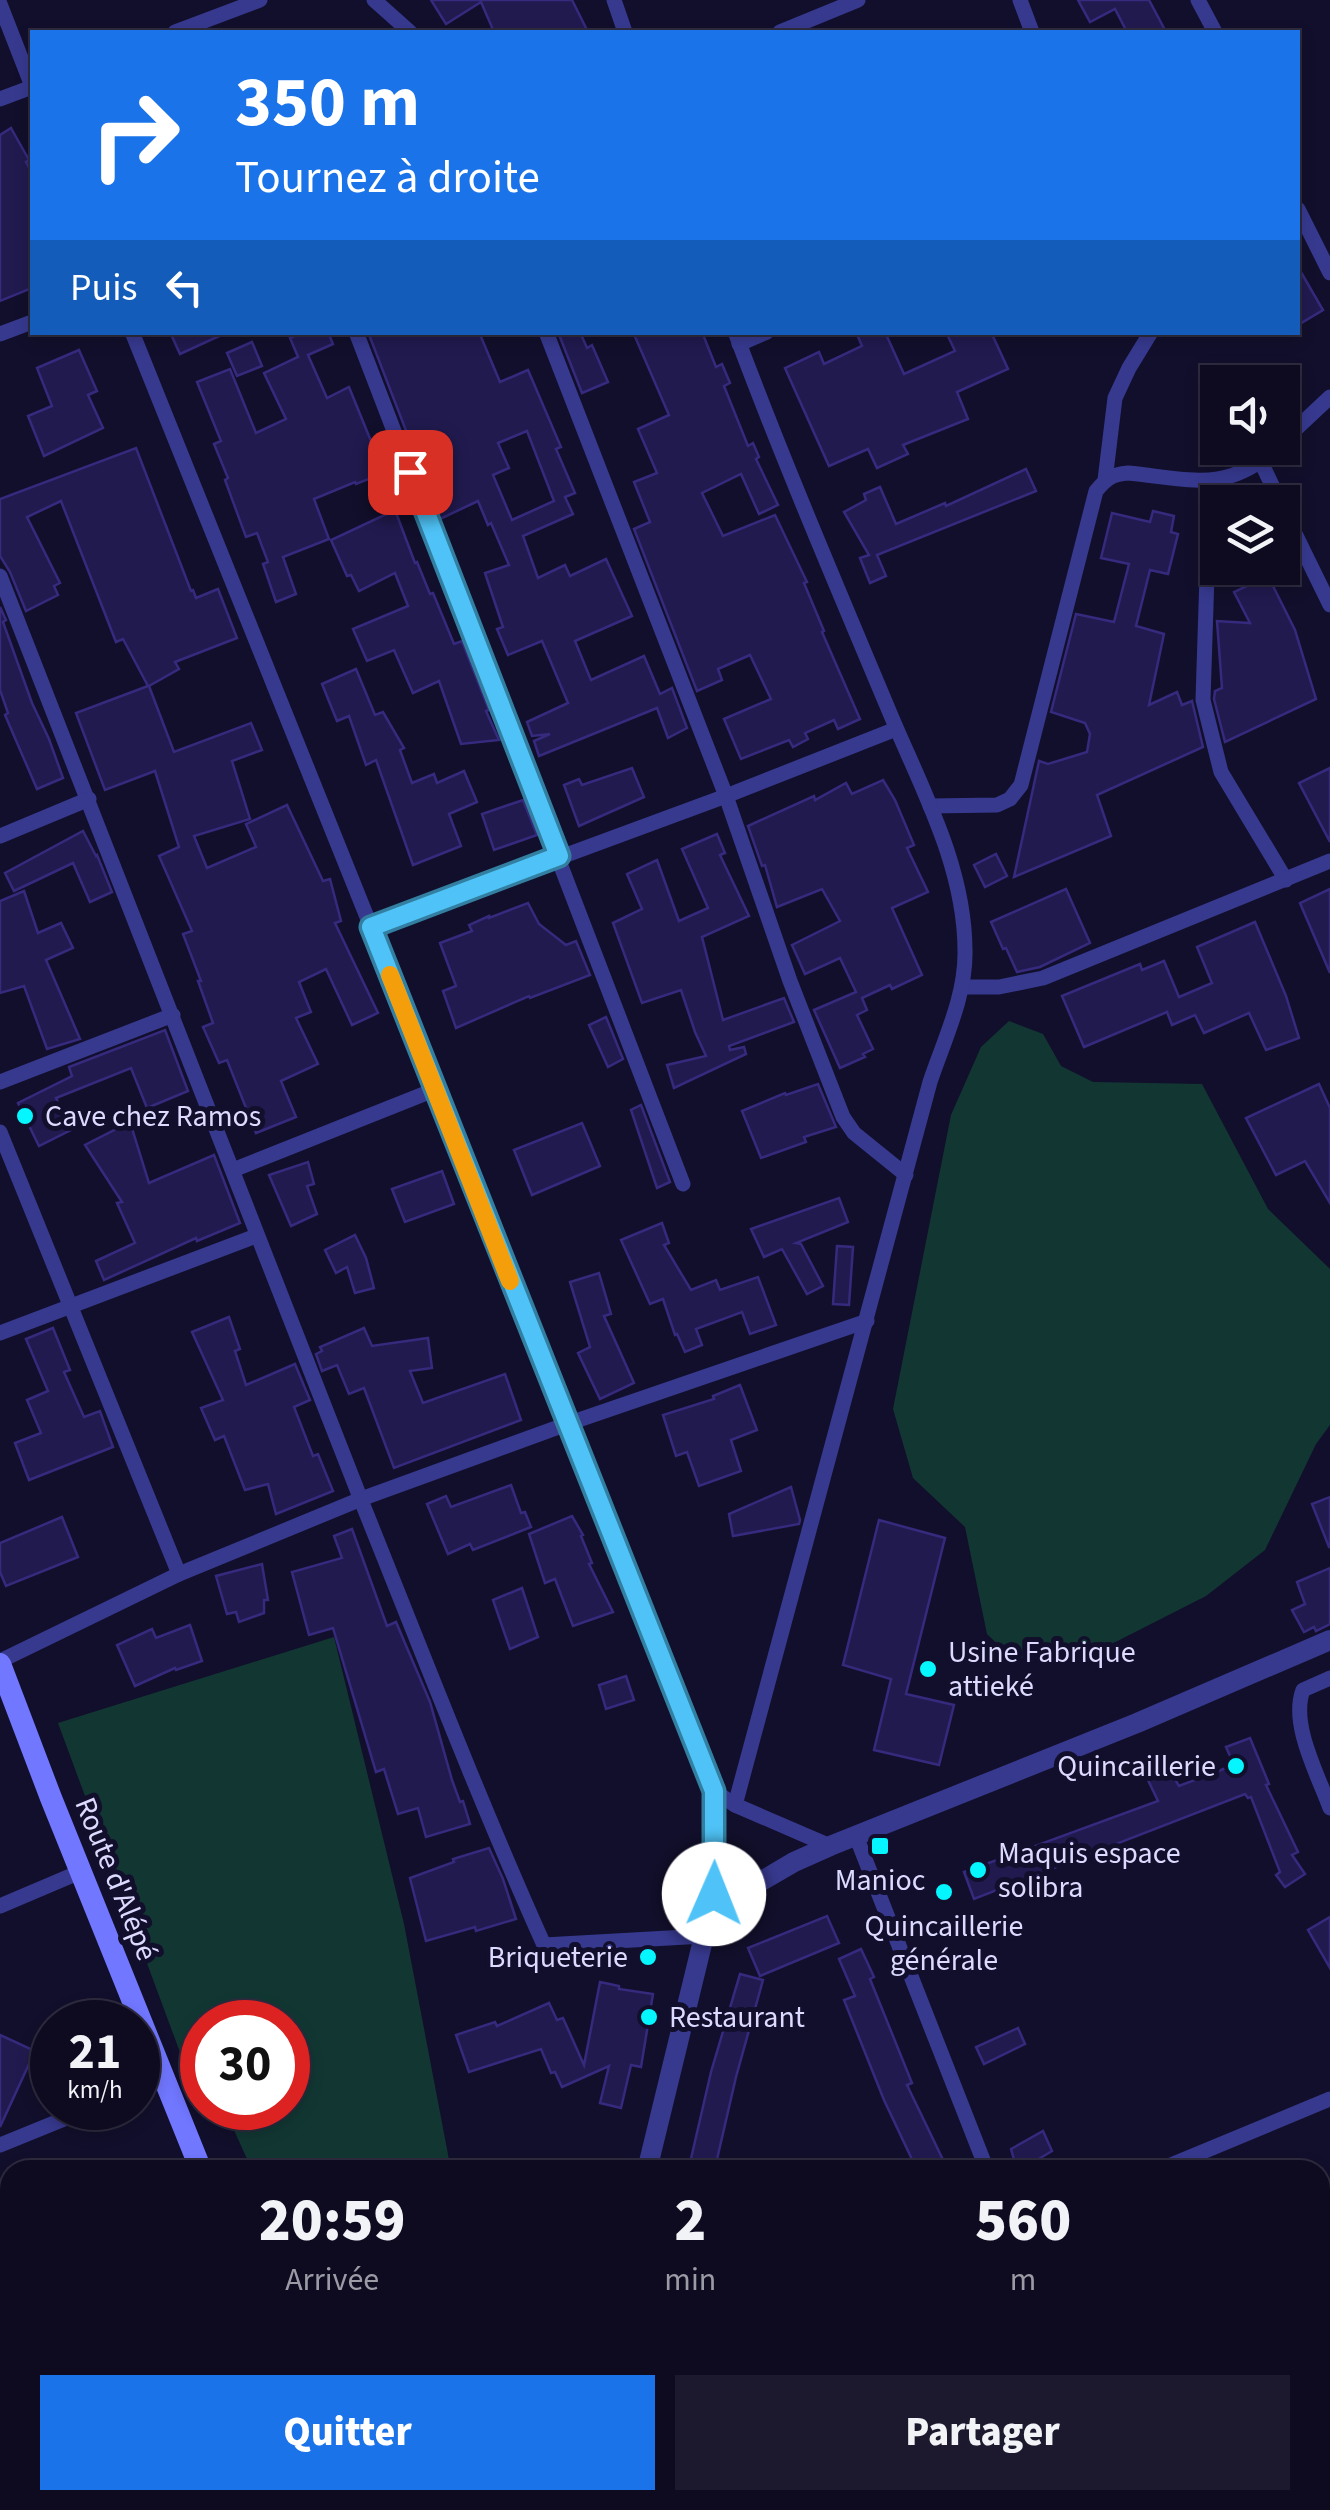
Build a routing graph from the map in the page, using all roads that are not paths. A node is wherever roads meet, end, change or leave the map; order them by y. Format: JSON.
{"nodes":[{"id":1,"x":260,"y":0,"type":"edge"},
{"id":2,"x":374,"y":0,"type":"edge"},
{"id":3,"x":614,"y":0,"type":"edge"},
{"id":4,"x":858,"y":0,"type":"edge"},
{"id":5,"x":1020,"y":0,"type":"edge"},
{"id":6,"x":1198,"y":0,"type":"edge"},
{"id":7,"x":0,"y":4,"type":"edge"},
{"id":8,"x":180,"y":30,"type":"edge"},
{"id":9,"x":408,"y":30,"type":"edge"},
{"id":10,"x":624,"y":30,"type":"edge"},
{"id":11,"x":785,"y":30,"type":"edge"},
{"id":12,"x":1031,"y":30,"type":"edge"},
{"id":13,"x":1214,"y":30,"type":"edge"},
{"id":14,"x":30,"y":81,"type":"edge"},
{"id":15,"x":30,"y":87,"type":"edge"},
{"id":16,"x":0,"y":99,"type":"edge"},
{"id":17,"x":1300,"y":213,"type":"edge"},
{"id":18,"x":1330,"y":272,"type":"edge"},
{"id":19,"x":30,"y":323,"type":"edge"},
{"id":20,"x":0,"y":334,"type":"edge"},
{"id":21,"x":133,"y":335,"type":"edge"},
{"id":22,"x":357,"y":335,"type":"edge"},
{"id":23,"x":547,"y":335,"type":"edge"},
{"id":24,"x":1148,"y":335,"type":"edge"},
{"id":25,"x":737,"y":338,"type":"edge"},
{"id":26,"x":1330,"y":397,"type":"edge"},
{"id":27,"x":1300,"y":425,"type":"edge"},
{"id":28,"x":1255,"y":465,"type":"edge"},
{"id":29,"x":1105,"y":480,"type":"junction"},
{"id":30,"x":1210,"y":481,"type":"junction"},
{"id":31,"x":1300,"y":544,"type":"edge"},
{"id":32,"x":0,"y":576,"type":"edge"},
{"id":33,"x":1330,"y":605,"type":"edge"},
{"id":34,"x":896,"y":729,"type":"junction"},
{"id":35,"x":726,"y":796,"type":"junction"},
{"id":36,"x":89,"y":799,"type":"junction"},
{"id":37,"x":930,"y":806,"type":"junction"},
{"id":38,"x":0,"y":836,"type":"edge"},
{"id":39,"x":559,"y":856,"type":"junction"},
{"id":40,"x":1330,"y":861,"type":"edge"},
{"id":41,"x":1286,"y":880,"type":"junction"},
{"id":42,"x":371,"y":927,"type":"junction"},
{"id":43,"x":962,"y":987,"type":"junction"},
{"id":44,"x":173,"y":1015,"type":"junction"},
{"id":45,"x":0,"y":1082,"type":"edge"},
{"id":46,"x":434,"y":1090,"type":"junction"},
{"id":47,"x":0,"y":1132,"type":"edge"},
{"id":48,"x":232,"y":1170,"type":"junction"},
{"id":49,"x":906,"y":1175,"type":"junction"},
{"id":50,"x":684,"y":1184,"type":"dead end"},
{"id":51,"x":256,"y":1236,"type":"junction"},
{"id":52,"x":70,"y":1307,"type":"junction"},
{"id":53,"x":867,"y":1322,"type":"junction"},
{"id":54,"x":0,"y":1333,"type":"edge"},
{"id":55,"x":567,"y":1424,"type":"junction"},
{"id":56,"x":360,"y":1499,"type":"junction"},
{"id":57,"x":179,"y":1574,"type":"junction"},
{"id":58,"x":1330,"y":1640,"type":"edge"},
{"id":59,"x":2,"y":1675,"type":"edge"},
{"id":60,"x":1330,"y":1678,"type":"edge"},
{"id":61,"x":714,"y":1791,"type":"junction"},
{"id":62,"x":734,"y":1805,"type":"junction"},
{"id":63,"x":1330,"y":1808,"type":"edge"},
{"id":64,"x":856,"y":1836,"type":"junction"},
{"id":65,"x":830,"y":1846,"type":"junction"},
{"id":66,"x":80,"y":1872,"type":"junction"},
{"id":67,"x":0,"y":1906,"type":"edge"},
{"id":68,"x":708,"y":1930,"type":"junction"},
{"id":69,"x":163,"y":2078,"type":"junction"},
{"id":70,"x":160,"y":2079,"type":"edge"},
{"id":71,"x":1330,"y":2098,"type":"edge"},
{"id":72,"x":36,"y":2130,"type":"edge"},
{"id":73,"x":0,"y":2145,"type":"edge"},
{"id":74,"x":197,"y":2160,"type":"edge"},
{"id":75,"x":650,"y":2160,"type":"edge"},
{"id":76,"x":983,"y":2160,"type":"edge"},
{"id":77,"x":1183,"y":2160,"type":"edge"}],
"edges":[{"from":1,"to":8,"type":"street"},
{"from":2,"to":9,"type":"street"},
{"from":3,"to":10,"type":"street"},
{"from":4,"to":11,"type":"street"},
{"from":5,"to":12,"type":"street"},
{"from":6,"to":13,"type":"street"},
{"from":7,"to":14,"type":"street"},
{"from":15,"to":16,"type":"street"},
{"from":17,"to":18,"type":"street"},
{"from":19,"to":20,"type":"street"},
{"from":21,"to":42,"type":"street"},
{"from":22,"to":39,"type":"street"},
{"from":23,"to":35,"type":"street"},
{"from":24,"to":29,"type":"street"},
{"from":25,"to":34,"type":"street"},
{"from":26,"to":27,"type":"street"},
{"from":28,"to":30,"type":"street"},
{"from":29,"to":30,"type":"street"},
{"from":29,"to":37,"type":"street"},
{"from":30,"to":41,"type":"street"},
{"from":31,"to":33,"type":"street"},
{"from":32,"to":36,"type":"street"},
{"from":34,"to":35,"type":"street"},
{"from":34,"to":37,"type":"street"},
{"from":35,"to":39,"type":"street"},
{"from":35,"to":49,"type":"street"},
{"from":36,"to":38,"type":"street"},
{"from":36,"to":44,"type":"street"},
{"from":37,"to":43,"type":"street"},
{"from":39,"to":42,"type":"street"},
{"from":39,"to":50,"type":"street"},
{"from":40,"to":41,"type":"street"},
{"from":41,"to":43,"type":"street"},
{"from":42,"to":46,"type":"street"},
{"from":43,"to":49,"type":"street"},
{"from":44,"to":45,"type":"street"},
{"from":44,"to":48,"type":"street"},
{"from":46,"to":48,"type":"street"},
{"from":46,"to":55,"type":"street"},
{"from":47,"to":52,"type":"street"},
{"from":48,"to":51,"type":"street"},
{"from":49,"to":53,"type":"street"},
{"from":51,"to":52,"type":"street"},
{"from":51,"to":56,"type":"street"},
{"from":52,"to":54,"type":"street"},
{"from":52,"to":57,"type":"street"},
{"from":53,"to":55,"type":"street"},
{"from":53,"to":62,"type":"street"},
{"from":55,"to":56,"type":"street"},
{"from":55,"to":61,"type":"street"},
{"from":56,"to":57,"type":"street"},
{"from":56,"to":68,"type":"street"},
{"from":57,"to":59,"type":"street"},
{"from":58,"to":64,"type":"street"},
{"from":59,"to":66,"type":"main road","name":"Route d'Alépé"},
{"from":60,"to":63,"type":"street"},
{"from":61,"to":62,"type":"street"},
{"from":61,"to":68,"type":"street"},
{"from":62,"to":65,"type":"street"},
{"from":64,"to":65,"type":"street"},
{"from":64,"to":76,"type":"street"},
{"from":65,"to":68,"type":"street"},
{"from":66,"to":67,"type":"street"},
{"from":66,"to":69,"type":"main road","name":"Route d'Alépé"},
{"from":68,"to":75,"type":"street"},
{"from":69,"to":70,"type":"street"},
{"from":69,"to":74,"type":"main road","name":"Route d'Alépé"},
{"from":71,"to":77,"type":"street"},
{"from":72,"to":73,"type":"street"}]}
